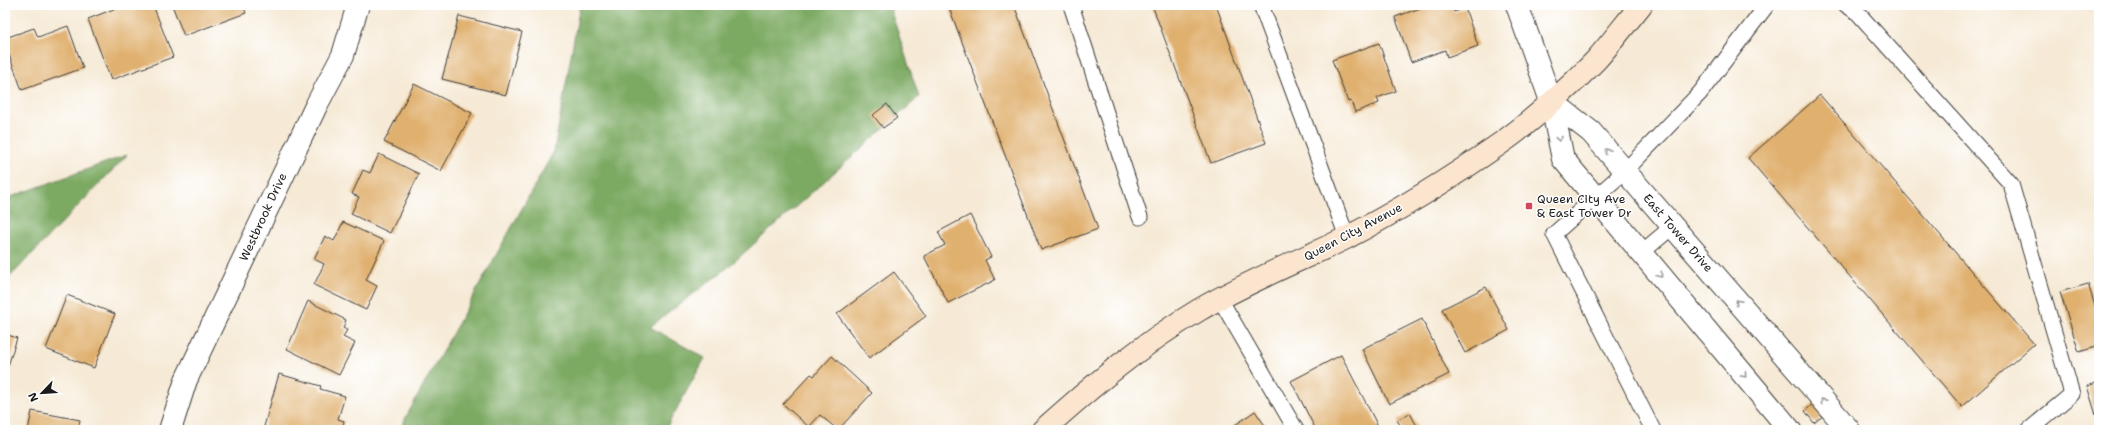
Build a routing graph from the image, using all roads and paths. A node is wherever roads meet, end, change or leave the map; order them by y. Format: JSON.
{"nodes":[{"id":1,"x":358,"y":5,"type":"edge"},
{"id":2,"x":1071,"y":5,"type":"edge"},
{"id":3,"x":1261,"y":5,"type":"edge"},
{"id":4,"x":1517,"y":5,"type":"edge"},
{"id":5,"x":1641,"y":5,"type":"edge"},
{"id":6,"x":1767,"y":5,"type":"edge"},
{"id":7,"x":1846,"y":5,"type":"edge"},
{"id":8,"x":1551,"y":101,"type":"junction"},
{"id":9,"x":1625,"y":171,"type":"junction"},
{"id":10,"x":1595,"y":198,"type":"junction"},
{"id":11,"x":1140,"y":217,"type":"dead end"},
{"id":12,"x":1672,"y":227,"type":"junction"},
{"id":13,"x":1346,"y":237,"type":"junction"},
{"id":14,"x":1641,"y":253,"type":"junction"},
{"id":15,"x":1220,"y":299,"type":"junction"},
{"id":16,"x":170,"y":430,"type":"edge"},
{"id":17,"x":1043,"y":430,"type":"edge"},
{"id":18,"x":1296,"y":430,"type":"edge"},
{"id":19,"x":1653,"y":430,"type":"edge"},
{"id":20,"x":1790,"y":430,"type":"edge"},
{"id":21,"x":1848,"y":430,"type":"edge"},
{"id":22,"x":2029,"y":430,"type":"edge"}],
"edges":[{"from":1,"to":16,"type":"street","name":"Westbrook Drive"},
{"from":2,"to":11,"type":"lane"},
{"from":3,"to":13,"type":"lane"},
{"from":4,"to":8,"type":"street"},
{"from":5,"to":8,"type":"main road","name":"Queen City Avenue"},
{"from":6,"to":9,"type":"lane"},
{"from":7,"to":22,"type":"lane"},
{"from":9,"to":8,"type":"street","name":"East Tower Drive","one_way":true},
{"from":8,"to":10,"type":"street","one_way":true},
{"from":8,"to":13,"type":"main road","name":"Queen City Avenue"},
{"from":9,"to":10,"type":"lane"},
{"from":9,"to":12,"type":"street","name":"East Tower Drive"},
{"from":10,"to":14,"type":"street"},
{"from":10,"to":19,"type":"lane"},
{"from":12,"to":14,"type":"lane"},
{"from":21,"to":12,"type":"street","name":"East Tower Drive","one_way":true},
{"from":13,"to":15,"type":"main road","name":"Queen City Avenue"},
{"from":14,"to":20,"type":"street","one_way":true},
{"from":15,"to":17,"type":"main road","name":"Queen City Avenue"},
{"from":15,"to":18,"type":"lane"}]}
